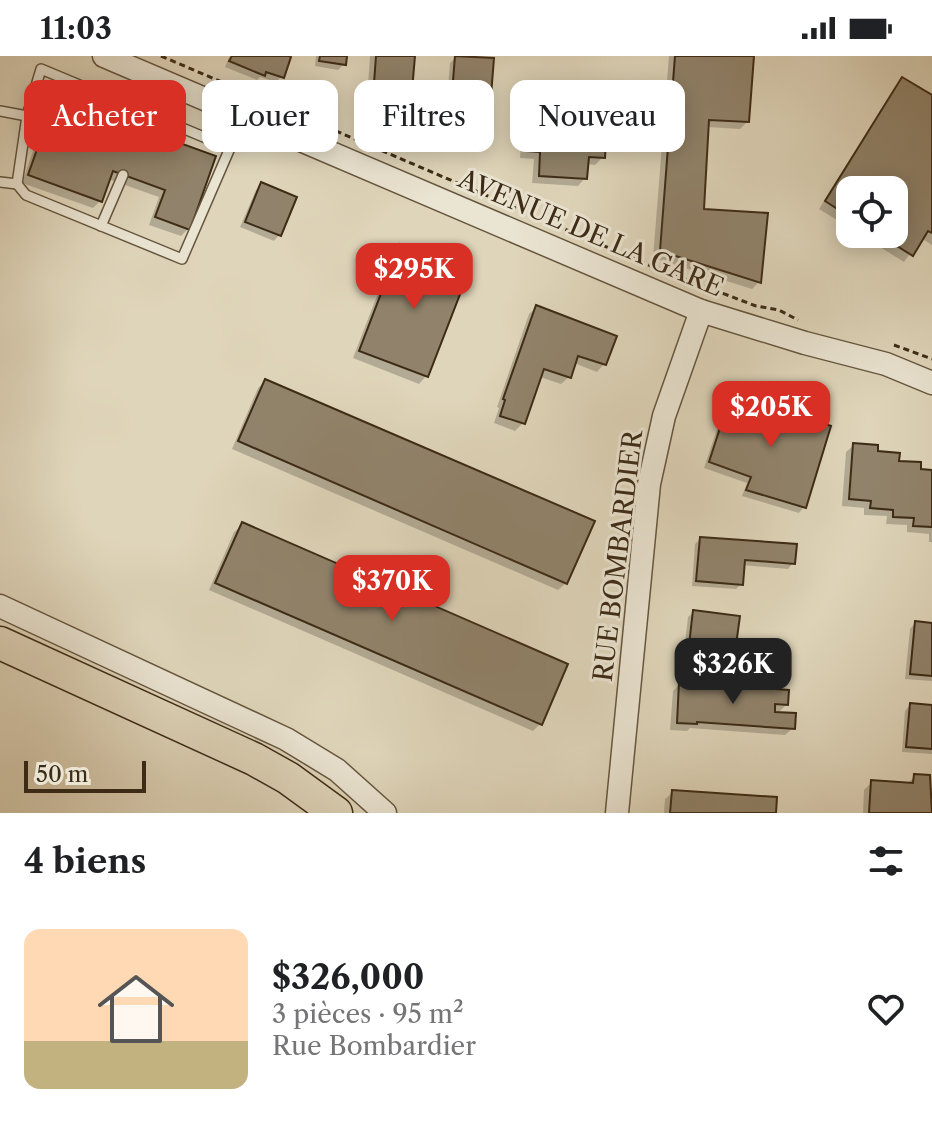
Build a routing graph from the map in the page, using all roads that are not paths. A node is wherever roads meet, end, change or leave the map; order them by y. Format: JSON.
{"nodes":[{"id":1,"x":104,"y":56,"type":"edge"},
{"id":2,"x":142,"y":72,"type":"junction"},
{"id":3,"x":38,"y":80,"type":"edge"},
{"id":4,"x":68,"y":80,"type":"edge"},
{"id":5,"x":139,"y":80,"type":"edge"},
{"id":6,"x":202,"y":98,"type":"edge"},
{"id":7,"x":0,"y":111,"type":"edge"},
{"id":8,"x":24,"y":115,"type":"edge"},
{"id":9,"x":24,"y":136,"type":"edge"},
{"id":10,"x":228,"y":152,"type":"edge"},
{"id":11,"x":328,"y":152,"type":"edge"},
{"id":12,"x":123,"y":175,"type":"dead end"},
{"id":13,"x":0,"y":182,"type":"edge"},
{"id":14,"x":17,"y":184,"type":"junction"},
{"id":15,"x":101,"y":226,"type":"junction"},
{"id":16,"x":701,"y":311,"type":"junction"},
{"id":17,"x":932,"y":383,"type":"edge"},
{"id":18,"x":0,"y":606,"type":"edge"},
{"id":19,"x":0,"y":643,"type":"edge"},
{"id":20,"x":336,"y":813,"type":"edge"},
{"id":21,"x":385,"y":813,"type":"edge"},
{"id":22,"x":617,"y":813,"type":"edge"}],
"edges":[{"from":1,"to":2,"type":"street","name":"AVENUE DE LA GARE"},
{"from":2,"to":5,"type":"lane"},
{"from":2,"to":6,"type":"street","name":"AVENUE DE LA GARE"},
{"from":3,"to":4,"type":"lane"},
{"from":7,"to":8,"type":"lane"},
{"from":9,"to":14,"type":"lane"},
{"from":10,"to":15,"type":"lane"},
{"from":11,"to":16,"type":"street","name":"AVENUE DE LA GARE"},
{"from":12,"to":15,"type":"lane"},
{"from":13,"to":14,"type":"lane"},
{"from":14,"to":15,"type":"lane"},
{"from":16,"to":17,"type":"street","name":"AVENUE DE LA GARE"},
{"from":16,"to":22,"type":"street","name":"RUE BOMBARDIER"},
{"from":18,"to":21,"type":"street"},
{"from":19,"to":20,"type":"highway"}]}
